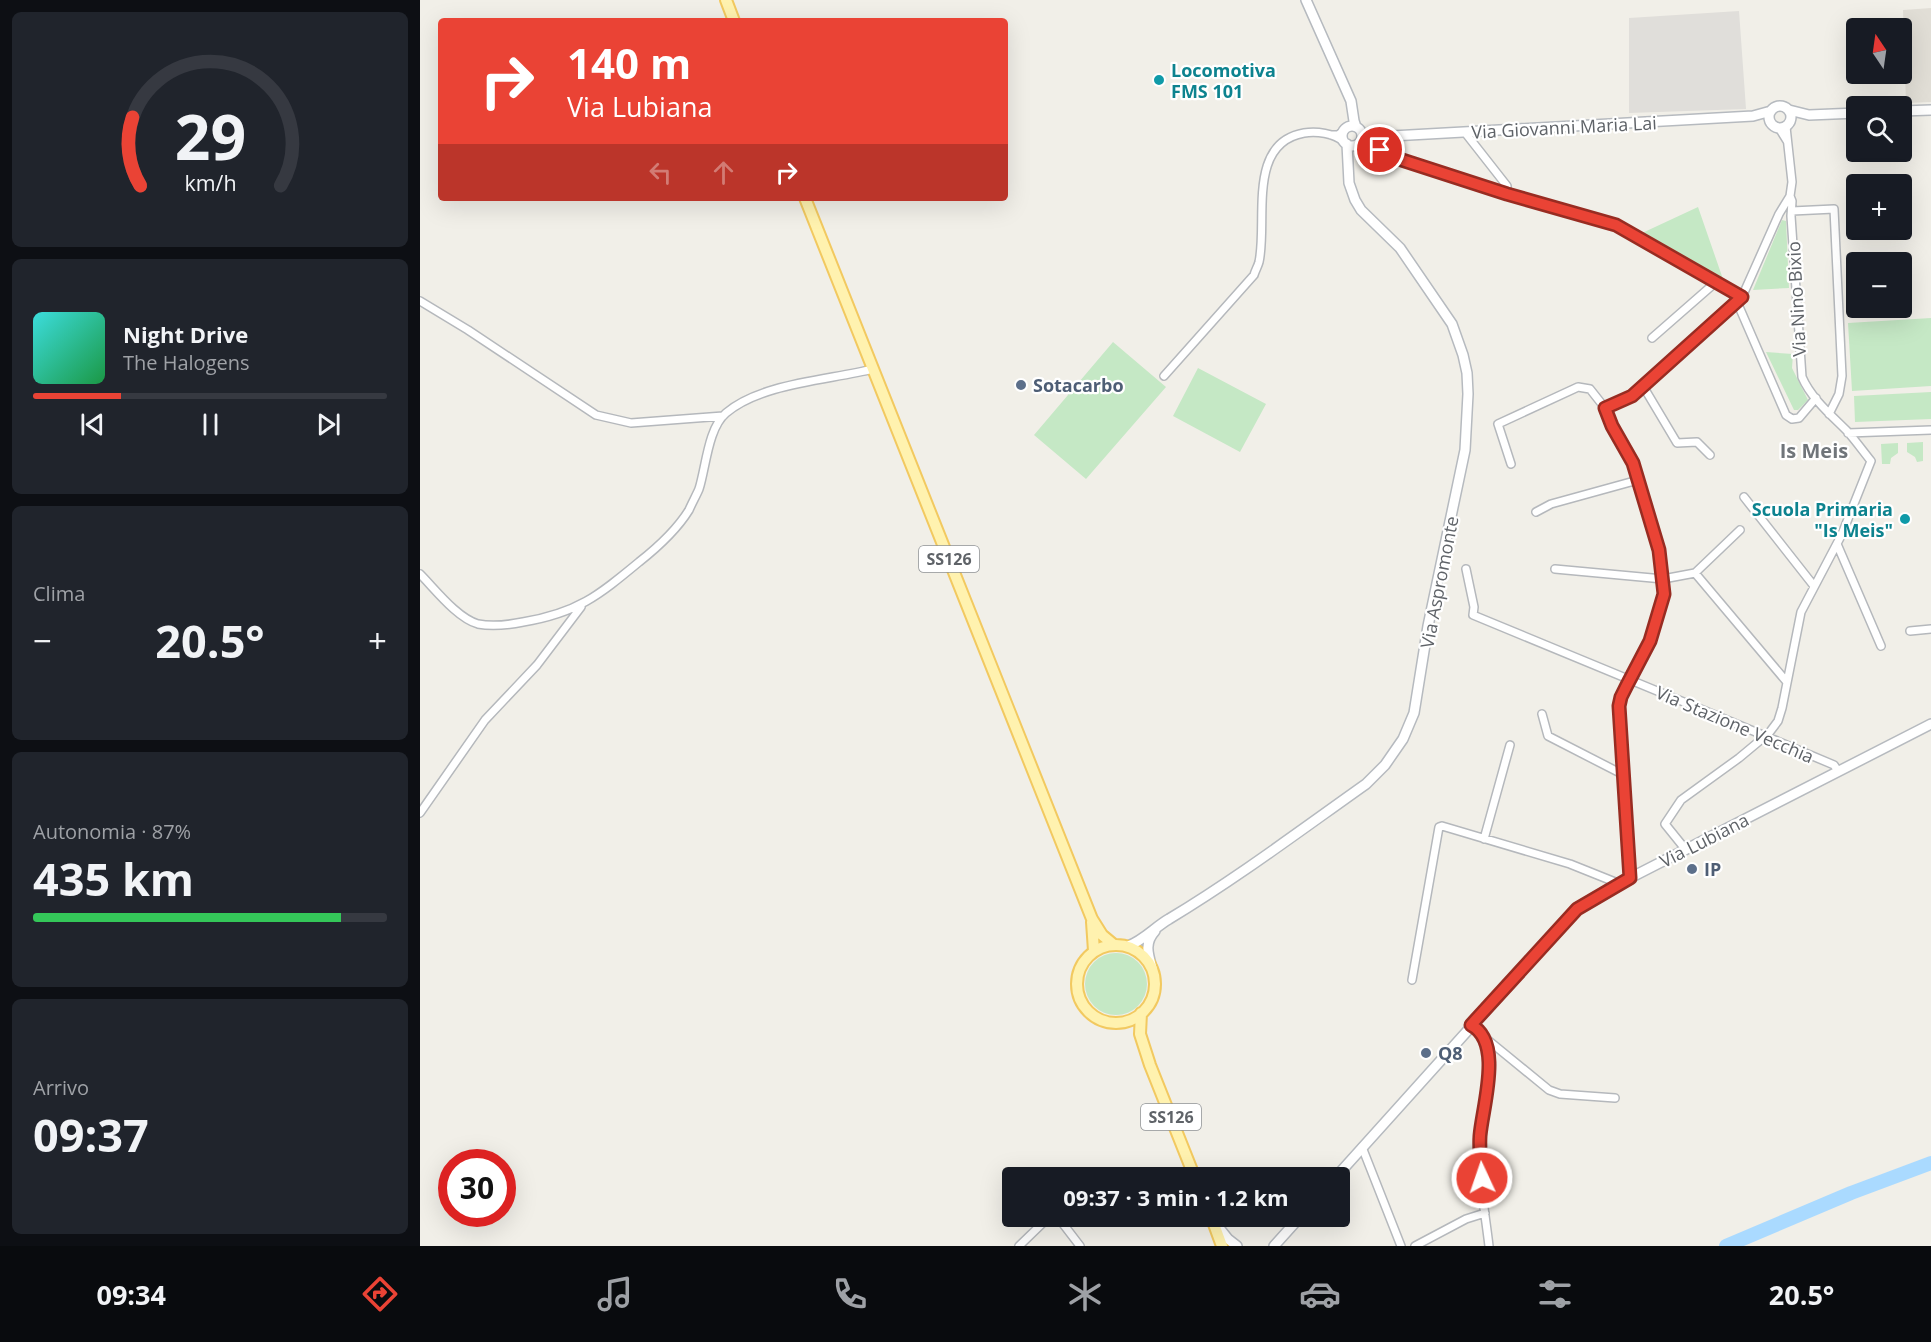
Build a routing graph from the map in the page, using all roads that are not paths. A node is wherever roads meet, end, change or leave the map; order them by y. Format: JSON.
{"nodes":[{"id":1,"x":726,"y":0,"type":"edge"},
{"id":2,"x":1306,"y":0,"type":"edge"},
{"id":3,"x":733,"y":18,"type":"edge"},
{"id":4,"x":1931,"y":110,"type":"edge"},
{"id":5,"x":1771,"y":111,"type":"junction"},
{"id":6,"x":1912,"y":111,"type":"edge"},
{"id":7,"x":1846,"y":113,"type":"edge"},
{"id":8,"x":1753,"y":117,"type":"junction"},
{"id":9,"x":1770,"y":122,"type":"junction"},
{"id":10,"x":1786,"y":122,"type":"junction"},
{"id":11,"x":1467,"y":133,"type":"junction"},
{"id":12,"x":1352,"y":137,"type":"junction"},
{"id":13,"x":1380,"y":150,"type":"dead end"},
{"id":14,"x":1507,"y":194,"type":"junction"},
{"id":15,"x":1790,"y":196,"type":"junction"},
{"id":16,"x":807,"y":201,"type":"edge"},
{"id":17,"x":1779,"y":213,"type":"junction"},
{"id":18,"x":1791,"y":214,"type":"junction"},
{"id":19,"x":1716,"y":282,"type":"junction"},
{"id":20,"x":1739,"y":299,"type":"junction"},
{"id":21,"x":420,"y":301,"type":"edge"},
{"id":22,"x":1653,"y":338,"type":"dead end"},
{"id":23,"x":873,"y":369,"type":"junction"},
{"id":24,"x":1164,"y":376,"type":"dead end"},
{"id":25,"x":1643,"y":387,"type":"junction"},
{"id":26,"x":1816,"y":398,"type":"junction"},
{"id":27,"x":1605,"y":408,"type":"junction"},
{"id":28,"x":1829,"y":414,"type":"junction"},
{"id":29,"x":723,"y":416,"type":"junction"},
{"id":30,"x":1931,"y":430,"type":"edge"},
{"id":31,"x":1848,"y":433,"type":"junction"},
{"id":32,"x":1710,"y":455,"type":"dead end"},
{"id":33,"x":1510,"y":464,"type":"dead end"},
{"id":34,"x":1638,"y":480,"type":"junction"},
{"id":35,"x":1744,"y":497,"type":"dead end"},
{"id":36,"x":1536,"y":512,"type":"dead end"},
{"id":37,"x":1740,"y":530,"type":"dead end"},
{"id":38,"x":1837,"y":544,"type":"junction"},
{"id":39,"x":1466,"y":569,"type":"dead end"},
{"id":40,"x":1555,"y":569,"type":"dead end"},
{"id":41,"x":1695,"y":573,"type":"junction"},
{"id":42,"x":420,"y":574,"type":"edge"},
{"id":43,"x":1662,"y":579,"type":"junction"},
{"id":44,"x":1814,"y":586,"type":"junction"},
{"id":45,"x":582,"y":605,"type":"junction"},
{"id":46,"x":1931,"y":628,"type":"edge"},
{"id":47,"x":1910,"y":631,"type":"dead end"},
{"id":48,"x":1881,"y":646,"type":"dead end"},
{"id":49,"x":1630,"y":680,"type":"junction"},
{"id":50,"x":1786,"y":681,"type":"junction"},
{"id":51,"x":1542,"y":714,"type":"dead end"},
{"id":52,"x":1931,"y":724,"type":"edge"},
{"id":53,"x":1764,"y":737,"type":"junction"},
{"id":54,"x":1510,"y":746,"type":"dead end"},
{"id":55,"x":1838,"y":771,"type":"junction"},
{"id":56,"x":1624,"y":775,"type":"junction"},
{"id":57,"x":420,"y":813,"type":"edge"},
{"id":58,"x":1484,"y":838,"type":"junction"},
{"id":59,"x":1686,"y":850,"type":"junction"},
{"id":60,"x":1630,"y":878,"type":"junction"},
{"id":61,"x":1620,"y":884,"type":"junction"},
{"id":62,"x":1092,"y":919,"type":"junction"},
{"id":63,"x":1163,"y":923,"type":"junction"},
{"id":64,"x":1114,"y":945,"type":"junction"},
{"id":65,"x":1128,"y":946,"type":"junction"},
{"id":66,"x":1094,"y":951,"type":"junction"},
{"id":67,"x":1152,"y":968,"type":"junction"},
{"id":68,"x":1412,"y":980,"type":"dead end"},
{"id":69,"x":1141,"y":1013,"type":"junction"},
{"id":70,"x":1120,"y":1022,"type":"junction"},
{"id":71,"x":1471,"y":1025,"type":"junction"},
{"id":72,"x":1483,"y":1036,"type":"junction"},
{"id":73,"x":1147,"y":1056,"type":"junction"},
{"id":74,"x":1615,"y":1098,"type":"dead end"},
{"id":75,"x":1362,"y":1147,"type":"junction"},
{"id":76,"x":1191,"y":1167,"type":"edge"},
{"id":77,"x":1345,"y":1167,"type":"edge"},
{"id":78,"x":1485,"y":1214,"type":"junction"},
{"id":79,"x":1039,"y":1227,"type":"edge"},
{"id":80,"x":1065,"y":1227,"type":"edge"},
{"id":81,"x":1215,"y":1227,"type":"edge"},
{"id":82,"x":1219,"y":1227,"type":"edge"},
{"id":83,"x":1291,"y":1227,"type":"edge"},
{"id":84,"x":1019,"y":1246,"type":"edge"},
{"id":85,"x":1080,"y":1246,"type":"edge"},
{"id":86,"x":1222,"y":1246,"type":"edge"},
{"id":87,"x":1238,"y":1246,"type":"edge"},
{"id":88,"x":1274,"y":1246,"type":"edge"},
{"id":89,"x":1401,"y":1246,"type":"edge"},
{"id":90,"x":1415,"y":1246,"type":"edge"},
{"id":91,"x":1489,"y":1246,"type":"edge"}],
"edges":[{"from":1,"to":3,"type":"main road"},
{"from":2,"to":12,"type":"street","name":"Via Aspromonte"},
{"from":4,"to":6,"type":"street"},
{"from":5,"to":8,"type":"street","name":"Via Giovanni Maria Lai"},
{"from":5,"to":9,"type":"street"},
{"from":5,"to":10,"type":"street"},
{"from":7,"to":10,"type":"street"},
{"from":8,"to":9,"type":"street","name":"Via Giovanni Maria Lai"},
{"from":8,"to":11,"type":"street","name":"Via Giovanni Maria Lai"},
{"from":9,"to":10,"type":"street"},
{"from":10,"to":15,"type":"street","name":"Via Nino Bixio"},
{"from":11,"to":12,"type":"street","name":"Via Giovanni Maria Lai"},
{"from":11,"to":14,"type":"street"},
{"from":12,"to":24,"type":"street"},
{"from":12,"to":63,"type":"street","name":"Via Aspromonte"},
{"from":13,"to":14,"type":"street"},
{"from":14,"to":19,"type":"street"},
{"from":15,"to":17,"type":"street"},
{"from":15,"to":18,"type":"street","name":"Via Nino Bixio"},
{"from":16,"to":23,"type":"main road","number":"SS126"},
{"from":17,"to":18,"type":"street"},
{"from":17,"to":20,"type":"street"},
{"from":18,"to":26,"type":"street","name":"Via Nino Bixio"},
{"from":18,"to":28,"type":"street"},
{"from":19,"to":20,"type":"street"},
{"from":19,"to":22,"type":"street"},
{"from":20,"to":25,"type":"street"},
{"from":20,"to":26,"type":"street"},
{"from":21,"to":29,"type":"street"},
{"from":23,"to":29,"type":"street"},
{"from":23,"to":62,"type":"main road","number":"SS126"},
{"from":25,"to":27,"type":"street"},
{"from":25,"to":32,"type":"street"},
{"from":26,"to":28,"type":"street","name":"Via Nino Bixio"},
{"from":27,"to":33,"type":"street"},
{"from":27,"to":34,"type":"street"},
{"from":28,"to":31,"type":"street","name":"Via Nino Bixio"},
{"from":29,"to":45,"type":"street"},
{"from":30,"to":31,"type":"street"},
{"from":31,"to":38,"type":"street","name":"Via Nino Bixio"},
{"from":34,"to":36,"type":"street"},
{"from":34,"to":43,"type":"street"},
{"from":35,"to":44,"type":"street"},
{"from":37,"to":41,"type":"street"},
{"from":38,"to":44,"type":"street"},
{"from":38,"to":48,"type":"street"},
{"from":39,"to":49,"type":"street","name":"Via Stazione Vecchia"},
{"from":40,"to":43,"type":"street"},
{"from":41,"to":43,"type":"street"},
{"from":41,"to":50,"type":"street"},
{"from":42,"to":45,"type":"street"},
{"from":43,"to":49,"type":"street"},
{"from":44,"to":50,"type":"street"},
{"from":45,"to":57,"type":"street"},
{"from":46,"to":47,"type":"street"},
{"from":49,"to":53,"type":"street","name":"Via Stazione Vecchia"},
{"from":49,"to":56,"type":"street"},
{"from":50,"to":53,"type":"street"},
{"from":51,"to":56,"type":"street"},
{"from":52,"to":55,"type":"street","name":"Via Lubiana"},
{"from":53,"to":55,"type":"street","name":"Via Stazione Vecchia"},
{"from":53,"to":59,"type":"street"},
{"from":54,"to":58,"type":"street"},
{"from":55,"to":59,"type":"street","name":"Via Lubiana"},
{"from":56,"to":60,"type":"street"},
{"from":58,"to":61,"type":"street"},
{"from":58,"to":68,"type":"street"},
{"from":59,"to":60,"type":"street","name":"Via Lubiana"},
{"from":60,"to":61,"type":"street","name":"Via Lubiana"},
{"from":61,"to":71,"type":"street","name":"Via Lubiana"},
{"from":62,"to":64,"type":"main road","number":"SS126"},
{"from":62,"to":66,"type":"main road","number":"SS126"},
{"from":63,"to":65,"type":"street","name":"Via Aspromonte"},
{"from":63,"to":67,"type":"street","name":"Via Aspromonte"},
{"from":64,"to":65,"type":"main road"},
{"from":64,"to":66,"type":"main road"},
{"from":65,"to":67,"type":"main road"},
{"from":66,"to":70,"type":"main road","number":"SS126"},
{"from":67,"to":69,"type":"main road"},
{"from":69,"to":70,"type":"main road"},
{"from":69,"to":73,"type":"main road","number":"SS126"},
{"from":70,"to":73,"type":"main road","number":"SS126"},
{"from":71,"to":72,"type":"street"},
{"from":71,"to":75,"type":"street","name":"Via Lubiana"},
{"from":72,"to":74,"type":"street"},
{"from":72,"to":78,"type":"street"},
{"from":73,"to":76,"type":"main road","number":"SS126"},
{"from":75,"to":77,"type":"street","name":"Via Lubiana"},
{"from":75,"to":89,"type":"street"},
{"from":78,"to":90,"type":"street"},
{"from":78,"to":91,"type":"street"},
{"from":79,"to":84,"type":"street"},
{"from":80,"to":85,"type":"street"},
{"from":81,"to":86,"type":"main road"},
{"from":82,"to":87,"type":"street"},
{"from":83,"to":88,"type":"street"}]}
